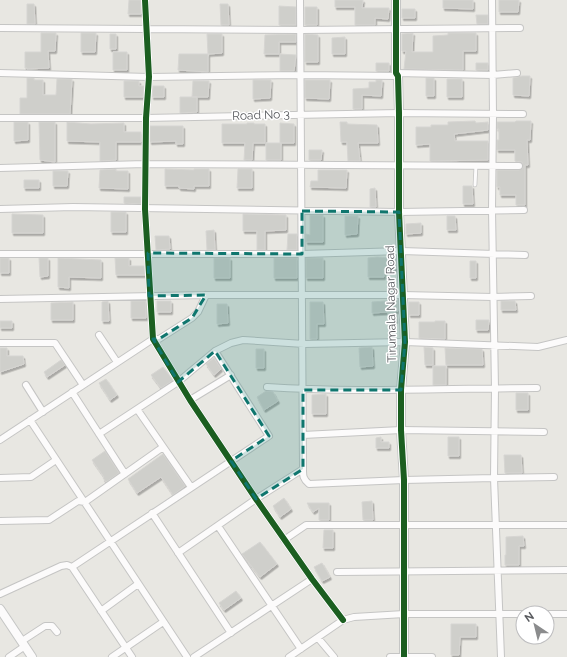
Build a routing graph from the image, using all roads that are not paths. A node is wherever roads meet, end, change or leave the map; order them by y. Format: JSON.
{"nodes":[{"id":1,"x":145,"y":0,"type":"edge"},
{"id":2,"x":300,"y":0,"type":"edge"},
{"id":3,"x":396,"y":0,"type":"edge"},
{"id":4,"x":492,"y":0,"type":"edge"},
{"id":5,"x":0,"y":28,"type":"edge"},
{"id":6,"x":493,"y":28,"type":"junction"},
{"id":7,"x":520,"y":28,"type":"dead end"},
{"id":8,"x":146,"y":29,"type":"junction"},
{"id":9,"x":396,"y":29,"type":"junction"},
{"id":10,"x":301,"y":30,"type":"junction"},
{"id":11,"x":0,"y":73,"type":"edge"},
{"id":12,"x":517,"y":73,"type":"dead end"},
{"id":13,"x":397,"y":74,"type":"junction"},
{"id":14,"x":301,"y":75,"type":"junction"},
{"id":15,"x":493,"y":75,"type":"junction"},
{"id":16,"x":149,"y":77,"type":"junction"},
{"id":17,"x":399,"y":113,"type":"junction"},
{"id":18,"x":301,"y":114,"type":"junction"},
{"id":19,"x":523,"y":114,"type":"dead end"},
{"id":20,"x":493,"y":115,"type":"junction"},
{"id":21,"x":0,"y":118,"type":"edge"},
{"id":22,"x":146,"y":118,"type":"junction"},
{"id":23,"x":145,"y":164,"type":"junction"},
{"id":24,"x":302,"y":165,"type":"junction"},
{"id":25,"x":399,"y":165,"type":"junction"},
{"id":26,"x":476,"y":165,"type":"junction"},
{"id":27,"x":493,"y":165,"type":"junction"},
{"id":28,"x":519,"y":166,"type":"dead end"},
{"id":29,"x":0,"y":168,"type":"edge"},
{"id":30,"x":475,"y":185,"type":"dead end"},
{"id":31,"x":0,"y":209,"type":"edge"},
{"id":32,"x":145,"y":209,"type":"junction"},
{"id":33,"x":492,"y":210,"type":"junction"},
{"id":34,"x":524,"y":210,"type":"dead end"},
{"id":35,"x":302,"y":211,"type":"junction"},
{"id":36,"x":399,"y":212,"type":"junction"},
{"id":37,"x":402,"y":251,"type":"junction"},
{"id":38,"x":148,"y":253,"type":"junction"},
{"id":39,"x":0,"y":254,"type":"edge"},
{"id":40,"x":302,"y":254,"type":"junction"},
{"id":41,"x":493,"y":254,"type":"junction"},
{"id":42,"x":525,"y":255,"type":"dead end"},
{"id":43,"x":206,"y":295,"type":"junction"},
{"id":44,"x":303,"y":295,"type":"junction"},
{"id":45,"x":403,"y":295,"type":"junction"},
{"id":46,"x":149,"y":296,"type":"junction"},
{"id":47,"x":531,"y":296,"type":"dead end"},
{"id":48,"x":493,"y":297,"type":"junction"},
{"id":49,"x":0,"y":299,"type":"edge"},
{"id":50,"x":99,"y":335,"type":"dead end"},
{"id":51,"x":153,"y":339,"type":"junction"},
{"id":52,"x":567,"y":340,"type":"edge"},
{"id":53,"x":405,"y":342,"type":"junction"},
{"id":54,"x":0,"y":343,"type":"edge"},
{"id":55,"x":304,"y":344,"type":"junction"},
{"id":56,"x":494,"y":345,"type":"junction"},
{"id":57,"x":215,"y":351,"type":"junction"},
{"id":58,"x":117,"y":362,"type":"junction"},
{"id":59,"x":231,"y":376,"type":"junction"},
{"id":60,"x":178,"y":382,"type":"junction"},
{"id":61,"x":26,"y":385,"type":"dead end"},
{"id":62,"x":83,"y":385,"type":"junction"},
{"id":63,"x":267,"y":387,"type":"dead end"},
{"id":64,"x":495,"y":388,"type":"junction"},
{"id":65,"x":537,"y":388,"type":"dead end"},
{"id":66,"x":303,"y":390,"type":"junction"},
{"id":67,"x":401,"y":390,"type":"junction"},
{"id":68,"x":72,"y":392,"type":"junction"},
{"id":69,"x":190,"y":400,"type":"junction"},
{"id":70,"x":137,"y":409,"type":"junction"},
{"id":71,"x":43,"y":412,"type":"junction"},
{"id":72,"x":30,"y":420,"type":"junction"},
{"id":73,"x":401,"y":430,"type":"junction"},
{"id":74,"x":494,"y":432,"type":"junction"},
{"id":75,"x":544,"y":432,"type":"dead end"},
{"id":76,"x":99,"y":434,"type":"junction"},
{"id":77,"x":303,"y":435,"type":"junction"},
{"id":78,"x":0,"y":440,"type":"edge"},
{"id":79,"x":163,"y":448,"type":"junction"},
{"id":80,"x":56,"y":460,"type":"junction"},
{"id":81,"x":231,"y":461,"type":"junction"},
{"id":82,"x":304,"y":469,"type":"junction"},
{"id":83,"x":126,"y":474,"type":"junction"},
{"id":84,"x":554,"y":477,"type":"dead end"},
{"id":85,"x":0,"y":478,"type":"edge"},
{"id":86,"x":494,"y":478,"type":"junction"},
{"id":87,"x":404,"y":480,"type":"junction"},
{"id":88,"x":191,"y":488,"type":"junction"},
{"id":89,"x":256,"y":499,"type":"junction"},
{"id":90,"x":85,"y":502,"type":"junction"},
{"id":91,"x":152,"y":513,"type":"junction"},
{"id":92,"x":0,"y":521,"type":"edge"},
{"id":93,"x":496,"y":524,"type":"junction"},
{"id":94,"x":403,"y":525,"type":"junction"},
{"id":95,"x":567,"y":525,"type":"edge"},
{"id":96,"x":218,"y":526,"type":"junction"},
{"id":97,"x":284,"y":540,"type":"junction"},
{"id":98,"x":110,"y":542,"type":"junction"},
{"id":99,"x":178,"y":553,"type":"junction"},
{"id":100,"x":72,"y":567,"type":"junction"},
{"id":101,"x":567,"y":570,"type":"edge"},
{"id":102,"x":404,"y":571,"type":"junction"},
{"id":103,"x":498,"y":571,"type":"junction"},
{"id":104,"x":337,"y":572,"type":"dead end"},
{"id":105,"x":312,"y":579,"type":"junction"},
{"id":106,"x":138,"y":584,"type":"junction"},
{"id":107,"x":0,"y":594,"type":"edge"},
{"id":108,"x":272,"y":606,"type":"junction"},
{"id":109,"x":101,"y":610,"type":"junction"},
{"id":110,"x":1,"y":612,"type":"edge"},
{"id":111,"x":404,"y":614,"type":"junction"},
{"id":112,"x":499,"y":614,"type":"junction"},
{"id":113,"x":515,"y":614,"type":"edge"},
{"id":114,"x":555,"y":614,"type":"edge"},
{"id":115,"x":567,"y":614,"type":"edge"},
{"id":116,"x":343,"y":620,"type":"junction"},
{"id":117,"x":163,"y":622,"type":"junction"},
{"id":118,"x":58,"y":632,"type":"dead end"},
{"id":119,"x":231,"y":633,"type":"junction"},
{"id":120,"x":318,"y":638,"type":"junction"},
{"id":121,"x":24,"y":644,"type":"junction"},
{"id":122,"x":126,"y":647,"type":"junction"},
{"id":123,"x":301,"y":649,"type":"junction"},
{"id":124,"x":9,"y":657,"type":"edge"},
{"id":125,"x":32,"y":657,"type":"edge"},
{"id":126,"x":112,"y":657,"type":"edge"},
{"id":127,"x":132,"y":657,"type":"edge"},
{"id":128,"x":187,"y":657,"type":"edge"},
{"id":129,"x":194,"y":657,"type":"edge"},
{"id":130,"x":289,"y":657,"type":"edge"},
{"id":131,"x":334,"y":657,"type":"edge"},
{"id":132,"x":390,"y":657,"type":"edge"},
{"id":133,"x":404,"y":657,"type":"edge"},
{"id":134,"x":432,"y":657,"type":"edge"},
{"id":135,"x":501,"y":657,"type":"edge"}],
"edges":[{"from":1,"to":8,"type":"street"},
{"from":2,"to":10,"type":"street"},
{"from":3,"to":9,"type":"street","name":"Tirumala Nagar Road"},
{"from":4,"to":6,"type":"street"},
{"from":5,"to":8,"type":"street"},
{"from":6,"to":7,"type":"street"},
{"from":6,"to":9,"type":"street"},
{"from":6,"to":15,"type":"street"},
{"from":8,"to":10,"type":"street"},
{"from":8,"to":16,"type":"street"},
{"from":9,"to":10,"type":"street"},
{"from":9,"to":13,"type":"street","name":"Tirumala Nagar Road"},
{"from":10,"to":14,"type":"street"},
{"from":11,"to":16,"type":"street"},
{"from":12,"to":15,"type":"street"},
{"from":13,"to":14,"type":"street"},
{"from":13,"to":15,"type":"street"},
{"from":13,"to":17,"type":"street","name":"Tirumala Nagar Road"},
{"from":14,"to":16,"type":"street"},
{"from":14,"to":18,"type":"street"},
{"from":15,"to":20,"type":"street"},
{"from":16,"to":22,"type":"street"},
{"from":17,"to":18,"type":"street","name":"Road No 3"},
{"from":17,"to":20,"type":"street","name":"Road No 3"},
{"from":17,"to":25,"type":"street","name":"Tirumala Nagar Road"},
{"from":18,"to":22,"type":"street","name":"Road No 3"},
{"from":18,"to":24,"type":"street"},
{"from":19,"to":20,"type":"street","name":"Road No 3"},
{"from":20,"to":27,"type":"street"},
{"from":21,"to":22,"type":"street","name":"Road No 3"},
{"from":22,"to":23,"type":"street"},
{"from":23,"to":24,"type":"street"},
{"from":23,"to":29,"type":"street"},
{"from":23,"to":32,"type":"street"},
{"from":24,"to":25,"type":"street"},
{"from":24,"to":35,"type":"street"},
{"from":25,"to":26,"type":"street"},
{"from":25,"to":36,"type":"street","name":"Tirumala Nagar Road"},
{"from":26,"to":27,"type":"street"},
{"from":26,"to":30,"type":"lane"},
{"from":27,"to":28,"type":"street"},
{"from":27,"to":33,"type":"street"},
{"from":31,"to":32,"type":"street"},
{"from":32,"to":35,"type":"street"},
{"from":32,"to":38,"type":"street"},
{"from":33,"to":34,"type":"street"},
{"from":33,"to":36,"type":"street"},
{"from":33,"to":41,"type":"street"},
{"from":35,"to":36,"type":"street"},
{"from":35,"to":40,"type":"street"},
{"from":36,"to":37,"type":"street","name":"Tirumala Nagar Road"},
{"from":37,"to":40,"type":"street"},
{"from":37,"to":41,"type":"street"},
{"from":37,"to":45,"type":"street","name":"Tirumala Nagar Road"},
{"from":38,"to":39,"type":"street"},
{"from":38,"to":40,"type":"street"},
{"from":38,"to":46,"type":"street"},
{"from":40,"to":44,"type":"street"},
{"from":41,"to":42,"type":"street"},
{"from":41,"to":48,"type":"street"},
{"from":43,"to":44,"type":"street"},
{"from":43,"to":46,"type":"street"},
{"from":43,"to":51,"type":"street"},
{"from":44,"to":45,"type":"street"},
{"from":44,"to":55,"type":"street"},
{"from":45,"to":48,"type":"street"},
{"from":45,"to":53,"type":"street","name":"Tirumala Nagar Road"},
{"from":46,"to":49,"type":"street"},
{"from":46,"to":51,"type":"street"},
{"from":47,"to":48,"type":"street"},
{"from":48,"to":56,"type":"street"},
{"from":50,"to":58,"type":"street"},
{"from":51,"to":58,"type":"street"},
{"from":51,"to":60,"type":"street"},
{"from":52,"to":56,"type":"street"},
{"from":53,"to":55,"type":"street"},
{"from":53,"to":56,"type":"street"},
{"from":53,"to":67,"type":"street","name":"Tirumala Nagar Road"},
{"from":54,"to":62,"type":"street"},
{"from":55,"to":57,"type":"street"},
{"from":55,"to":66,"type":"street"},
{"from":56,"to":64,"type":"street"},
{"from":57,"to":59,"type":"street"},
{"from":57,"to":60,"type":"street"},
{"from":58,"to":62,"type":"street"},
{"from":59,"to":69,"type":"street"},
{"from":59,"to":81,"type":"street"},
{"from":60,"to":69,"type":"street"},
{"from":60,"to":70,"type":"street"},
{"from":61,"to":71,"type":"street"},
{"from":62,"to":68,"type":"street"},
{"from":63,"to":66,"type":"street"},
{"from":64,"to":65,"type":"street"},
{"from":64,"to":67,"type":"street"},
{"from":64,"to":74,"type":"street"},
{"from":66,"to":67,"type":"street"},
{"from":66,"to":77,"type":"street"},
{"from":67,"to":73,"type":"street","name":"Tirumala Nagar Road"},
{"from":68,"to":71,"type":"street"},
{"from":68,"to":76,"type":"street"},
{"from":69,"to":81,"type":"street"},
{"from":70,"to":76,"type":"street"},
{"from":70,"to":79,"type":"street"},
{"from":71,"to":72,"type":"street"},
{"from":72,"to":78,"type":"street"},
{"from":72,"to":80,"type":"street"},
{"from":73,"to":74,"type":"street"},
{"from":73,"to":77,"type":"street"},
{"from":73,"to":87,"type":"street","name":"Tirumala Nagar Road"},
{"from":74,"to":75,"type":"street"},
{"from":74,"to":86,"type":"street"},
{"from":76,"to":83,"type":"street"},
{"from":77,"to":82,"type":"street"},
{"from":79,"to":83,"type":"street"},
{"from":79,"to":88,"type":"street"},
{"from":80,"to":85,"type":"street"},
{"from":80,"to":90,"type":"street"},
{"from":81,"to":88,"type":"street"},
{"from":81,"to":89,"type":"street"},
{"from":82,"to":87,"type":"street"},
{"from":82,"to":89,"type":"street"},
{"from":83,"to":90,"type":"street"},
{"from":84,"to":86,"type":"street"},
{"from":86,"to":87,"type":"street"},
{"from":86,"to":93,"type":"street"},
{"from":87,"to":94,"type":"street","name":"Tirumala Nagar Road"},
{"from":88,"to":91,"type":"street"},
{"from":89,"to":96,"type":"street"},
{"from":89,"to":97,"type":"street"},
{"from":90,"to":92,"type":"street"},
{"from":90,"to":98,"type":"street"},
{"from":91,"to":98,"type":"street"},
{"from":91,"to":99,"type":"street"},
{"from":93,"to":94,"type":"street"},
{"from":93,"to":95,"type":"street"},
{"from":93,"to":103,"type":"street"},
{"from":94,"to":97,"type":"street"},
{"from":94,"to":102,"type":"street","name":"Tirumala Nagar Road"},
{"from":96,"to":99,"type":"street"},
{"from":96,"to":108,"type":"street"},
{"from":97,"to":105,"type":"street"},
{"from":98,"to":100,"type":"street"},
{"from":98,"to":106,"type":"street"},
{"from":99,"to":119,"type":"street"},
{"from":100,"to":107,"type":"street"},
{"from":100,"to":109,"type":"street"},
{"from":101,"to":103,"type":"street"},
{"from":102,"to":103,"type":"street"},
{"from":102,"to":104,"type":"street"},
{"from":102,"to":111,"type":"street","name":"Tirumala Nagar Road"},
{"from":103,"to":112,"type":"street"},
{"from":105,"to":108,"type":"street"},
{"from":105,"to":116,"type":"street"},
{"from":106,"to":109,"type":"street"},
{"from":106,"to":117,"type":"street"},
{"from":108,"to":119,"type":"street"},
{"from":108,"to":123,"type":"street"},
{"from":109,"to":122,"type":"street"},
{"from":110,"to":121,"type":"street"},
{"from":111,"to":112,"type":"street"},
{"from":111,"to":116,"type":"street"},
{"from":111,"to":133,"type":"street","name":"Tirumala Nagar Road"},
{"from":112,"to":113,"type":"street"},
{"from":112,"to":135,"type":"street"},
{"from":114,"to":115,"type":"street"},
{"from":116,"to":120,"type":"street"},
{"from":117,"to":122,"type":"street"},
{"from":117,"to":128,"type":"street"},
{"from":118,"to":121,"type":"street"},
{"from":119,"to":129,"type":"street"},
{"from":120,"to":123,"type":"street"},
{"from":120,"to":131,"type":"street"},
{"from":121,"to":124,"type":"street"},
{"from":121,"to":125,"type":"street"},
{"from":122,"to":126,"type":"street"},
{"from":122,"to":127,"type":"street"},
{"from":123,"to":130,"type":"street"},
{"from":132,"to":133,"type":"street"},
{"from":133,"to":134,"type":"street"}]}
